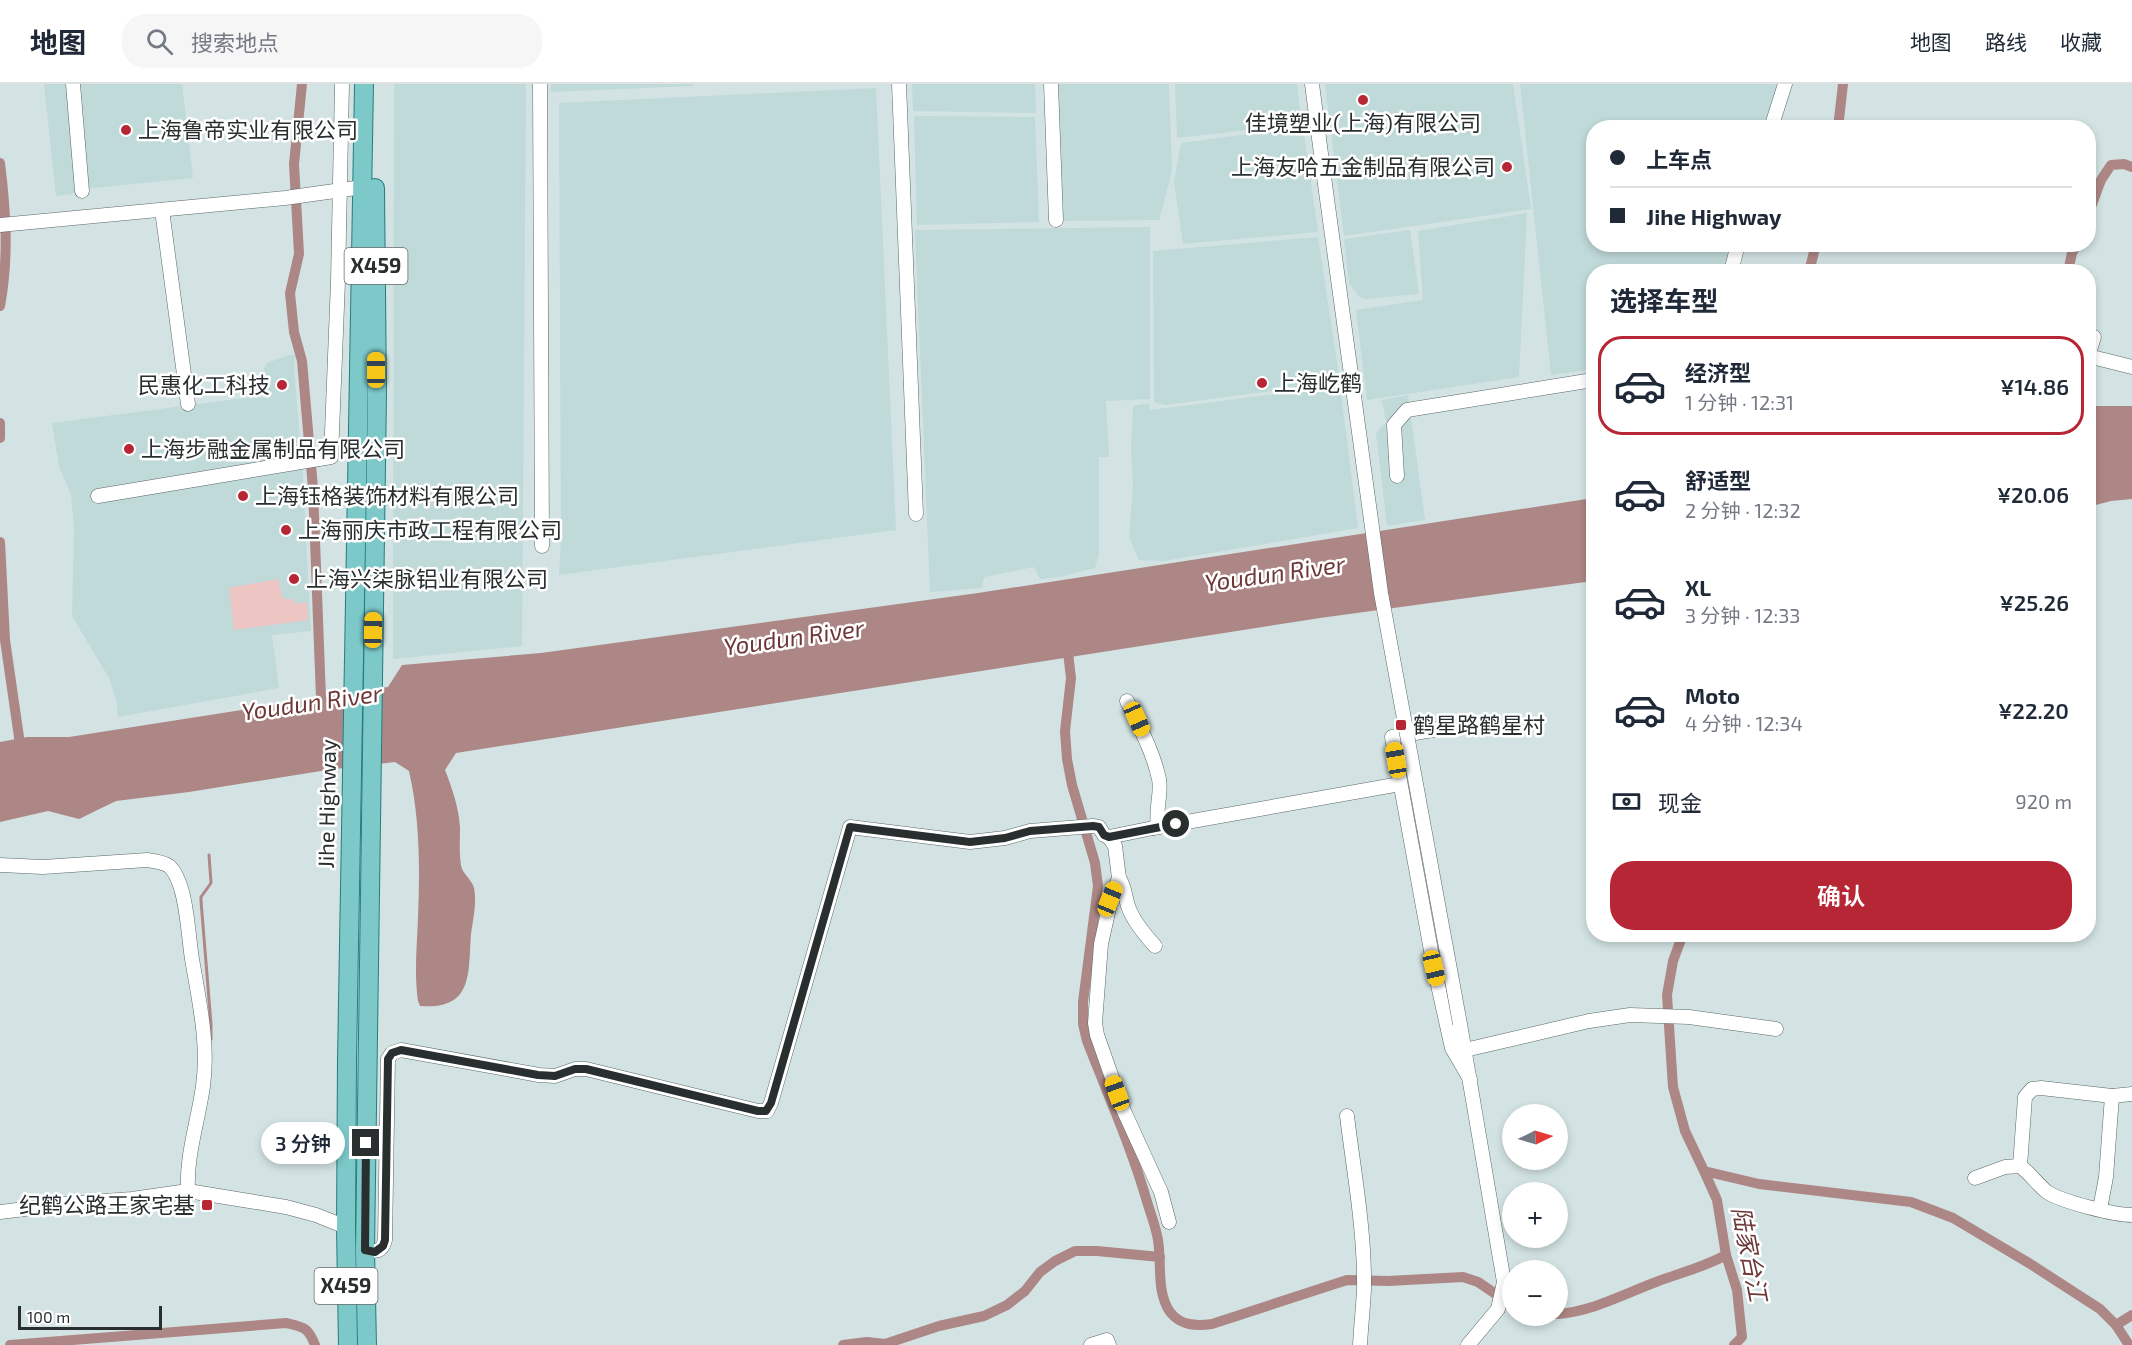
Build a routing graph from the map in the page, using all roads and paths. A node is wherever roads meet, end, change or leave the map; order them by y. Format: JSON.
{"nodes":[{"id":1,"x":73,"y":84,"type":"edge"},
{"id":2,"x":342,"y":84,"type":"edge"},
{"id":3,"x":364,"y":84,"type":"edge"},
{"id":4,"x":375,"y":84,"type":"edge"},
{"id":5,"x":540,"y":84,"type":"edge"},
{"id":6,"x":898,"y":84,"type":"edge"},
{"id":7,"x":1051,"y":84,"type":"edge"},
{"id":8,"x":1312,"y":84,"type":"edge"},
{"id":9,"x":1785,"y":84,"type":"edge"},
{"id":10,"x":1774,"y":120,"type":"edge"},
{"id":11,"x":369,"y":139,"type":"junction"},
{"id":12,"x":363,"y":187,"type":"junction"},
{"id":13,"x":340,"y":189,"type":"junction"},
{"id":14,"x":82,"y":191,"type":"dead end"},
{"id":15,"x":162,"y":210,"type":"junction"},
{"id":16,"x":1056,"y":220,"type":"dead end"},
{"id":17,"x":0,"y":225,"type":"edge"},
{"id":18,"x":2096,"y":358,"type":"edge"},
{"id":19,"x":2132,"y":367,"type":"edge"},
{"id":20,"x":1586,"y":381,"type":"edge"},
{"id":21,"x":368,"y":393,"type":"junction"},
{"id":22,"x":188,"y":404,"type":"dead end"},
{"id":23,"x":1397,"y":476,"type":"dead end"},
{"id":24,"x":98,"y":496,"type":"dead end"},
{"id":25,"x":916,"y":514,"type":"dead end"},
{"id":26,"x":542,"y":546,"type":"dead end"},
{"id":27,"x":1127,"y":701,"type":"dead end"},
{"id":28,"x":1438,"y":729,"type":"dead end"},
{"id":29,"x":1400,"y":784,"type":"junction"},
{"id":30,"x":1153,"y":828,"type":"junction"},
{"id":31,"x":1109,"y":837,"type":"junction"},
{"id":32,"x":0,"y":865,"type":"edge"},
{"id":33,"x":1119,"y":879,"type":"junction"},
{"id":34,"x":1155,"y":946,"type":"dead end"},
{"id":35,"x":1776,"y":1029,"type":"dead end"},
{"id":36,"x":1465,"y":1050,"type":"junction"},
{"id":37,"x":1470,"y":1079,"type":"junction"},
{"id":38,"x":2132,"y":1094,"type":"edge"},
{"id":39,"x":2112,"y":1096,"type":"junction"},
{"id":40,"x":1347,"y":1116,"type":"dead end"},
{"id":41,"x":2020,"y":1166,"type":"junction"},
{"id":42,"x":1975,"y":1178,"type":"dead end"},
{"id":43,"x":188,"y":1191,"type":"junction"},
{"id":44,"x":2100,"y":1209,"type":"junction"},
{"id":45,"x":0,"y":1212,"type":"edge"},
{"id":46,"x":2132,"y":1215,"type":"edge"},
{"id":47,"x":1169,"y":1222,"type":"dead end"},
{"id":48,"x":346,"y":1227,"type":"junction"},
{"id":49,"x":365,"y":1250,"type":"junction"},
{"id":50,"x":348,"y":1345,"type":"edge"},
{"id":51,"x":368,"y":1345,"type":"edge"},
{"id":52,"x":1091,"y":1345,"type":"edge"},
{"id":53,"x":1109,"y":1345,"type":"edge"},
{"id":54,"x":1360,"y":1345,"type":"edge"},
{"id":55,"x":1468,"y":1345,"type":"edge"}],
"edges":[{"from":1,"to":14,"type":"street"},
{"from":2,"to":13,"type":"street"},
{"from":3,"to":11,"type":"main road","name":"Jihe Highway","number":"X459"},
{"from":4,"to":11,"type":"main road","name":"Jihe Highway","number":"X459"},
{"from":5,"to":26,"type":"street"},
{"from":6,"to":25,"type":"street"},
{"from":7,"to":16,"type":"street"},
{"from":8,"to":36,"type":"street","bridge":true},
{"from":9,"to":10,"type":"street"},
{"from":11,"to":12,"type":"main road","name":"Jihe Highway","number":"X459"},
{"from":11,"to":21,"type":"main road","name":"Jihe Highway","number":"X459"},
{"from":12,"to":13,"type":"street"},
{"from":12,"to":21,"type":"main road","name":"Jihe Highway","number":"X459"},
{"from":13,"to":15,"type":"street"},
{"from":13,"to":24,"type":"street"},
{"from":15,"to":17,"type":"street"},
{"from":15,"to":22,"type":"street"},
{"from":18,"to":19,"type":"street"},
{"from":20,"to":23,"type":"street"},
{"from":21,"to":48,"type":"main road","name":"Jihe Highway","number":"X459"},
{"from":21,"to":49,"type":"main road","name":"Jihe Highway","number":"X459"},
{"from":27,"to":30,"type":"street"},
{"from":28,"to":29,"type":"street"},
{"from":29,"to":30,"type":"street"},
{"from":29,"to":37,"type":"street"},
{"from":30,"to":31,"type":"street"},
{"from":31,"to":33,"type":"street"},
{"from":31,"to":49,"type":"street"},
{"from":32,"to":43,"type":"street"},
{"from":33,"to":34,"type":"street"},
{"from":33,"to":47,"type":"street"},
{"from":35,"to":36,"type":"street"},
{"from":36,"to":37,"type":"street"},
{"from":37,"to":55,"type":"street"},
{"from":38,"to":39,"type":"street"},
{"from":39,"to":41,"type":"street"},
{"from":39,"to":44,"type":"street"},
{"from":40,"to":54,"type":"street"},
{"from":41,"to":42,"type":"street"},
{"from":41,"to":44,"type":"street"},
{"from":43,"to":45,"type":"street"},
{"from":43,"to":48,"type":"street"},
{"from":44,"to":46,"type":"street"},
{"from":48,"to":50,"type":"main road","name":"Jihe Highway","number":"X459"},
{"from":49,"to":51,"type":"main road","name":"Jihe Highway","number":"X459"},
{"from":52,"to":53,"type":"street"}]}
